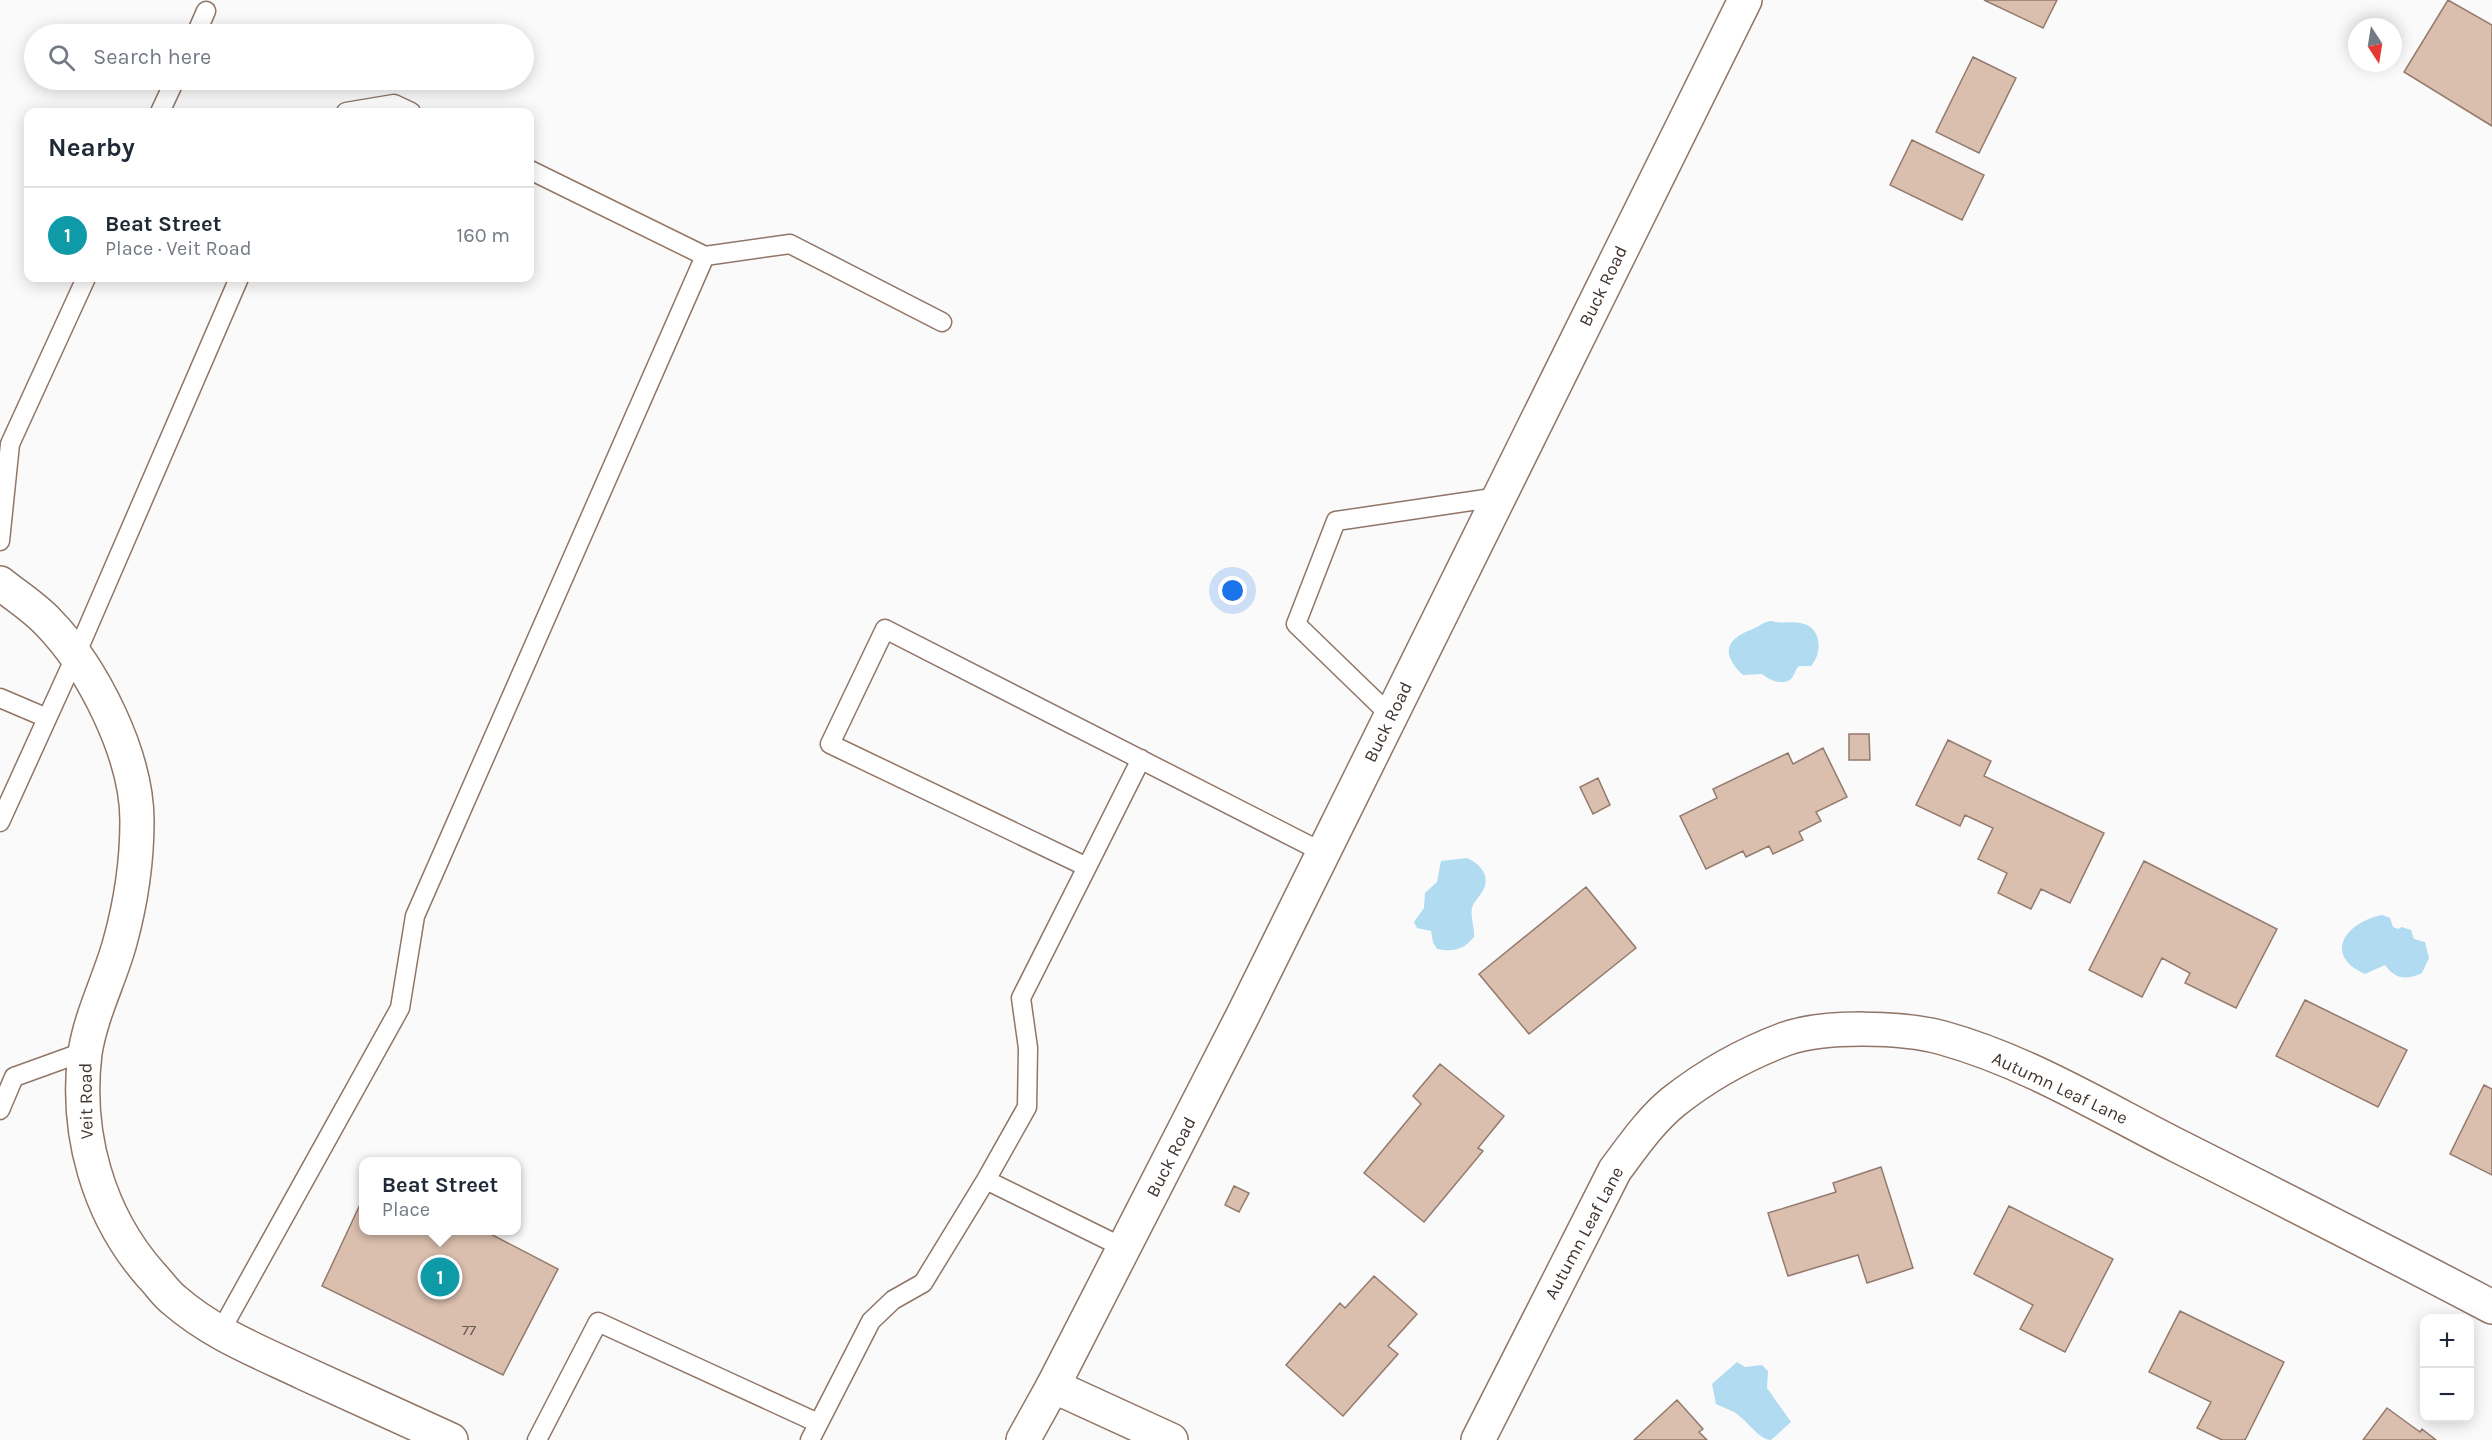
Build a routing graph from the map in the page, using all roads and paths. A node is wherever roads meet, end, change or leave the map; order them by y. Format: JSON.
{"nodes":[{"id":1,"x":1745,"y":0,"type":"edge"},
{"id":2,"x":206,"y":11,"type":"dead end"},
{"id":3,"x":200,"y":24,"type":"edge"},
{"id":4,"x":170,"y":90,"type":"edge"},
{"id":5,"x":162,"y":108,"type":"edge"},
{"id":6,"x":370,"y":108,"type":"edge"},
{"id":7,"x":402,"y":108,"type":"edge"},
{"id":8,"x":534,"y":172,"type":"edge"},
{"id":9,"x":705,"y":256,"type":"junction"},
{"id":10,"x":84,"y":282,"type":"edge"},
{"id":11,"x":237,"y":282,"type":"edge"},
{"id":12,"x":942,"y":322,"type":"dead end"},
{"id":13,"x":5,"y":442,"type":"edge"},
{"id":14,"x":1500,"y":497,"type":"junction"},
{"id":15,"x":0,"y":540,"type":"edge"},
{"id":16,"x":0,"y":583,"type":"edge"},
{"id":17,"x":75,"y":657,"type":"junction"},
{"id":18,"x":0,"y":699,"type":"edge"},
{"id":19,"x":1391,"y":716,"type":"junction"},
{"id":20,"x":47,"y":718,"type":"junction"},
{"id":21,"x":1141,"y":759,"type":"junction"},
{"id":22,"x":0,"y":822,"type":"edge"},
{"id":23,"x":1324,"y":853,"type":"junction"},
{"id":24,"x":1087,"y":867,"type":"junction"},
{"id":25,"x":86,"y":1051,"type":"junction"},
{"id":26,"x":0,"y":1110,"type":"edge"},
{"id":27,"x":986,"y":1180,"type":"junction"},
{"id":28,"x":1124,"y":1248,"type":"junction"},
{"id":29,"x":2492,"y":1307,"type":"edge"},
{"id":30,"x":219,"y":1334,"type":"junction"},
{"id":31,"x":1053,"y":1386,"type":"junction"},
{"id":32,"x":819,"y":1423,"type":"junction"},
{"id":33,"x":451,"y":1440,"type":"edge"},
{"id":34,"x":537,"y":1440,"type":"edge"},
{"id":35,"x":810,"y":1440,"type":"edge"},
{"id":36,"x":1023,"y":1440,"type":"edge"},
{"id":37,"x":1171,"y":1440,"type":"edge"},
{"id":38,"x":1478,"y":1440,"type":"edge"}],
"edges":[{"from":1,"to":14,"type":"street","name":"Buck Road"},
{"from":2,"to":3,"type":"lane"},
{"from":4,"to":5,"type":"lane"},
{"from":6,"to":7,"type":"lane"},
{"from":8,"to":9,"type":"lane"},
{"from":9,"to":12,"type":"lane"},
{"from":9,"to":30,"type":"lane"},
{"from":10,"to":13,"type":"lane"},
{"from":11,"to":17,"type":"lane"},
{"from":13,"to":15,"type":"lane"},
{"from":14,"to":19,"type":"street","name":"Buck Road"},
{"from":14,"to":19,"type":"lane"},
{"from":16,"to":17,"type":"street","name":"Veit Road"},
{"from":17,"to":20,"type":"lane"},
{"from":17,"to":25,"type":"street","name":"Veit Road"},
{"from":18,"to":20,"type":"lane"},
{"from":19,"to":23,"type":"street","name":"Buck Road"},
{"from":20,"to":22,"type":"lane"},
{"from":21,"to":23,"type":"lane"},
{"from":21,"to":24,"type":"lane"},
{"from":21,"to":24,"type":"lane"},
{"from":23,"to":28,"type":"street","name":"Buck Road"},
{"from":24,"to":27,"type":"lane"},
{"from":25,"to":26,"type":"lane"},
{"from":25,"to":30,"type":"street","name":"Veit Road"},
{"from":27,"to":28,"type":"lane"},
{"from":27,"to":32,"type":"lane"},
{"from":28,"to":31,"type":"street","name":"Buck Road"},
{"from":29,"to":38,"type":"street","name":"Autumn Leaf Lane"},
{"from":30,"to":33,"type":"street","name":"Veit Road"},
{"from":31,"to":36,"type":"street","name":"Buck Road"},
{"from":31,"to":37,"type":"street"},
{"from":32,"to":34,"type":"lane"},
{"from":32,"to":35,"type":"lane"}]}
